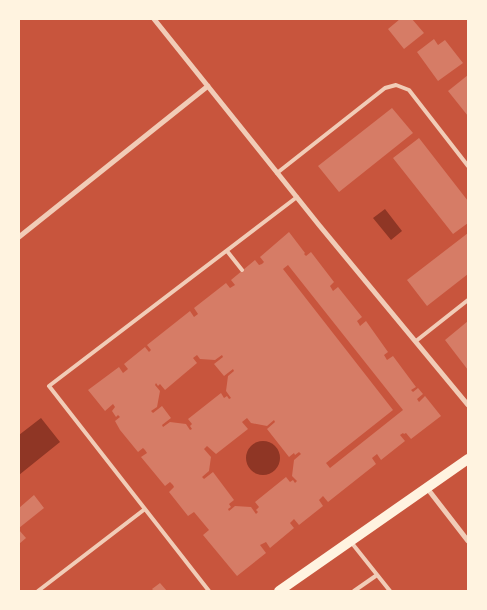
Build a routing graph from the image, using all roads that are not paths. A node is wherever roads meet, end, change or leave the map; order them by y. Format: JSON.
{"nodes":[{"id":1,"x":154,"y":19,"type":"edge"},
{"id":2,"x":208,"y":86,"type":"junction"},
{"id":3,"x":468,"y":166,"type":"edge"},
{"id":4,"x":277,"y":173,"type":"junction"},
{"id":5,"x":296,"y":198,"type":"junction"},
{"id":6,"x":19,"y":237,"type":"edge"},
{"id":7,"x":227,"y":252,"type":"junction"},
{"id":8,"x":242,"y":270,"type":"dead end"},
{"id":9,"x":468,"y":300,"type":"edge"},
{"id":10,"x":416,"y":341,"type":"junction"},
{"id":11,"x":468,"y":405,"type":"edge"},
{"id":12,"x":468,"y":459,"type":"edge"},
{"id":13,"x":427,"y":488,"type":"junction"},
{"id":14,"x":145,"y":509,"type":"junction"},
{"id":15,"x":468,"y":541,"type":"edge"},
{"id":16,"x":350,"y":542,"type":"junction"},
{"id":17,"x":377,"y":575,"type":"junction"},
{"id":18,"x":38,"y":591,"type":"edge"},
{"id":19,"x":209,"y":591,"type":"edge"},
{"id":20,"x":279,"y":591,"type":"edge"},
{"id":21,"x":354,"y":591,"type":"edge"},
{"id":22,"x":390,"y":591,"type":"edge"}],
"edges":[{"from":1,"to":2,"type":"street"},
{"from":2,"to":4,"type":"street"},
{"from":2,"to":6,"type":"street"},
{"from":3,"to":4,"type":"lane"},
{"from":4,"to":5,"type":"street"},
{"from":5,"to":7,"type":"lane"},
{"from":5,"to":10,"type":"street"},
{"from":7,"to":8,"type":"lane"},
{"from":7,"to":14,"type":"lane"},
{"from":9,"to":10,"type":"lane"},
{"from":10,"to":11,"type":"street"},
{"from":12,"to":13,"type":"main road"},
{"from":13,"to":15,"type":"street"},
{"from":13,"to":16,"type":"main road"},
{"from":14,"to":18,"type":"lane"},
{"from":14,"to":19,"type":"lane"},
{"from":16,"to":17,"type":"lane"},
{"from":16,"to":20,"type":"main road"},
{"from":17,"to":21,"type":"lane"},
{"from":17,"to":22,"type":"lane"}]}
